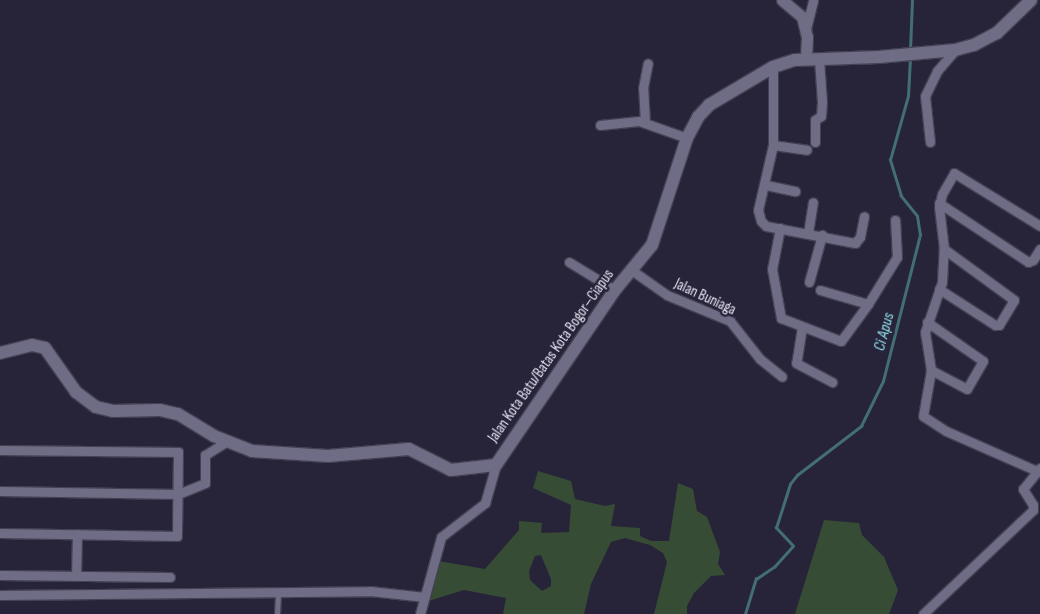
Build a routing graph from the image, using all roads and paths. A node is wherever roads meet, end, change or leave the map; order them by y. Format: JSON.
{"nodes":[{"id":1,"x":782,"y":0,"type":"edge"},
{"id":2,"x":813,"y":0,"type":"edge"},
{"id":3,"x":1031,"y":0,"type":"edge"},
{"id":4,"x":806,"y":29,"type":"junction"},
{"id":5,"x":955,"y":50,"type":"junction"},
{"id":6,"x":812,"y":59,"type":"junction"},
{"id":7,"x":648,"y":63,"type":"dead end"},
{"id":8,"x":773,"y":67,"type":"junction"},
{"id":9,"x":645,"y":122,"type":"junction"},
{"id":10,"x":600,"y":124,"type":"dead end"},
{"id":11,"x":687,"y":138,"type":"junction"},
{"id":12,"x":815,"y":142,"type":"dead end"},
{"id":13,"x":930,"y":142,"type":"dead end"},
{"id":14,"x":773,"y":144,"type":"junction"},
{"id":15,"x":807,"y":150,"type":"dead end"},
{"id":16,"x":766,"y":185,"type":"junction"},
{"id":17,"x":795,"y":191,"type":"dead end"},
{"id":18,"x":813,"y":202,"type":"dead end"},
{"id":19,"x":939,"y":203,"type":"junction"},
{"id":20,"x":864,"y":216,"type":"dead end"},
{"id":21,"x":895,"y":220,"type":"dead end"},
{"id":22,"x":1040,"y":226,"type":"edge"},
{"id":23,"x":780,"y":228,"type":"junction"},
{"id":24,"x":808,"y":233,"type":"junction"},
{"id":25,"x":822,"y":236,"type":"junction"},
{"id":26,"x":944,"y":249,"type":"junction"},
{"id":27,"x":1040,"y":249,"type":"edge"},
{"id":28,"x":569,"y":262,"type":"dead end"},
{"id":29,"x":630,"y":269,"type":"junction"},
{"id":30,"x":809,"y":282,"type":"dead end"},
{"id":31,"x":939,"y":289,"type":"junction"},
{"id":32,"x":615,"y":290,"type":"junction"},
{"id":33,"x":820,"y":290,"type":"dead end"},
{"id":34,"x":868,"y":304,"type":"junction"},
{"id":35,"x":927,"y":322,"type":"junction"},
{"id":36,"x":802,"y":326,"type":"junction"},
{"id":37,"x":0,"y":353,"type":"edge"},
{"id":38,"x":931,"y":370,"type":"junction"},
{"id":39,"x":782,"y":377,"type":"dead end"},
{"id":40,"x":832,"y":382,"type":"dead end"},
{"id":41,"x":226,"y":442,"type":"junction"},
{"id":42,"x":0,"y":450,"type":"edge"},
{"id":43,"x":496,"y":466,"type":"junction"},
{"id":44,"x":1038,"y":469,"type":"edge"},
{"id":45,"x":0,"y":491,"type":"edge"},
{"id":46,"x":178,"y":494,"type":"junction"},
{"id":47,"x":0,"y":534,"type":"edge"},
{"id":48,"x":76,"y":534,"type":"junction"},
{"id":49,"x":0,"y":575,"type":"edge"},
{"id":50,"x":76,"y":576,"type":"junction"},
{"id":51,"x":170,"y":577,"type":"dead end"},
{"id":52,"x":0,"y":595,"type":"edge"},
{"id":53,"x":278,"y":595,"type":"junction"},
{"id":54,"x":425,"y":597,"type":"junction"},
{"id":55,"x":278,"y":614,"type":"edge"},
{"id":56,"x":420,"y":614,"type":"edge"},
{"id":57,"x":923,"y":614,"type":"edge"}],
"edges":[{"from":1,"to":4,"type":"street"},
{"from":2,"to":4,"type":"street"},
{"from":3,"to":5,"type":"main road"},
{"from":4,"to":6,"type":"street"},
{"from":5,"to":6,"type":"main road","name":"Jalan Kota Batu/Batas Kota Bogor–Ciapus"},
{"from":5,"to":13,"type":"street"},
{"from":6,"to":8,"type":"main road","name":"Jalan Kota Batu/Batas Kota Bogor–Ciapus"},
{"from":6,"to":12,"type":"street"},
{"from":7,"to":9,"type":"street"},
{"from":8,"to":11,"type":"main road","name":"Jalan Kota Batu/Batas Kota Bogor–Ciapus"},
{"from":8,"to":14,"type":"street"},
{"from":9,"to":10,"type":"street"},
{"from":9,"to":11,"type":"street"},
{"from":11,"to":29,"type":"main road","name":"Jalan Kota Batu/Batas Kota Bogor–Ciapus"},
{"from":14,"to":15,"type":"street"},
{"from":14,"to":16,"type":"street"},
{"from":16,"to":17,"type":"street"},
{"from":16,"to":23,"type":"street"},
{"from":18,"to":24,"type":"street"},
{"from":19,"to":22,"type":"street"},
{"from":19,"to":26,"type":"street"},
{"from":19,"to":27,"type":"street"},
{"from":20,"to":25,"type":"street"},
{"from":21,"to":34,"type":"street"},
{"from":23,"to":24,"type":"street"},
{"from":23,"to":36,"type":"street"},
{"from":24,"to":25,"type":"street"},
{"from":25,"to":30,"type":"street"},
{"from":26,"to":31,"type":"street"},
{"from":26,"to":31,"type":"street"},
{"from":28,"to":32,"type":"street"},
{"from":29,"to":32,"type":"main road","name":"Jalan Kota Batu/Batas Kota Bogor–Ciapus"},
{"from":29,"to":39,"type":"street","name":"Jalan Buniaga"},
{"from":31,"to":35,"type":"street"},
{"from":32,"to":43,"type":"main road","name":"Jalan Kota Batu/Batas Kota Bogor–Ciapus"},
{"from":33,"to":34,"type":"street"},
{"from":34,"to":36,"type":"street"},
{"from":35,"to":38,"type":"street"},
{"from":35,"to":38,"type":"street"},
{"from":36,"to":40,"type":"street"},
{"from":37,"to":41,"type":"main road","name":"Jalan Kota Batu/Batas Kota Bogor–Ciapus"},
{"from":38,"to":44,"type":"street"},
{"from":41,"to":43,"type":"main road","name":"Jalan Kota Batu/Batas Kota Bogor–Ciapus"},
{"from":41,"to":46,"type":"street"},
{"from":42,"to":46,"type":"street"},
{"from":43,"to":54,"type":"street"},
{"from":44,"to":57,"type":"street"},
{"from":45,"to":46,"type":"street"},
{"from":46,"to":48,"type":"street"},
{"from":47,"to":48,"type":"street"},
{"from":48,"to":50,"type":"street"},
{"from":49,"to":50,"type":"street"},
{"from":50,"to":51,"type":"street"},
{"from":52,"to":53,"type":"street"},
{"from":53,"to":54,"type":"street"},
{"from":53,"to":55,"type":"lane"},
{"from":54,"to":56,"type":"street"}]}
